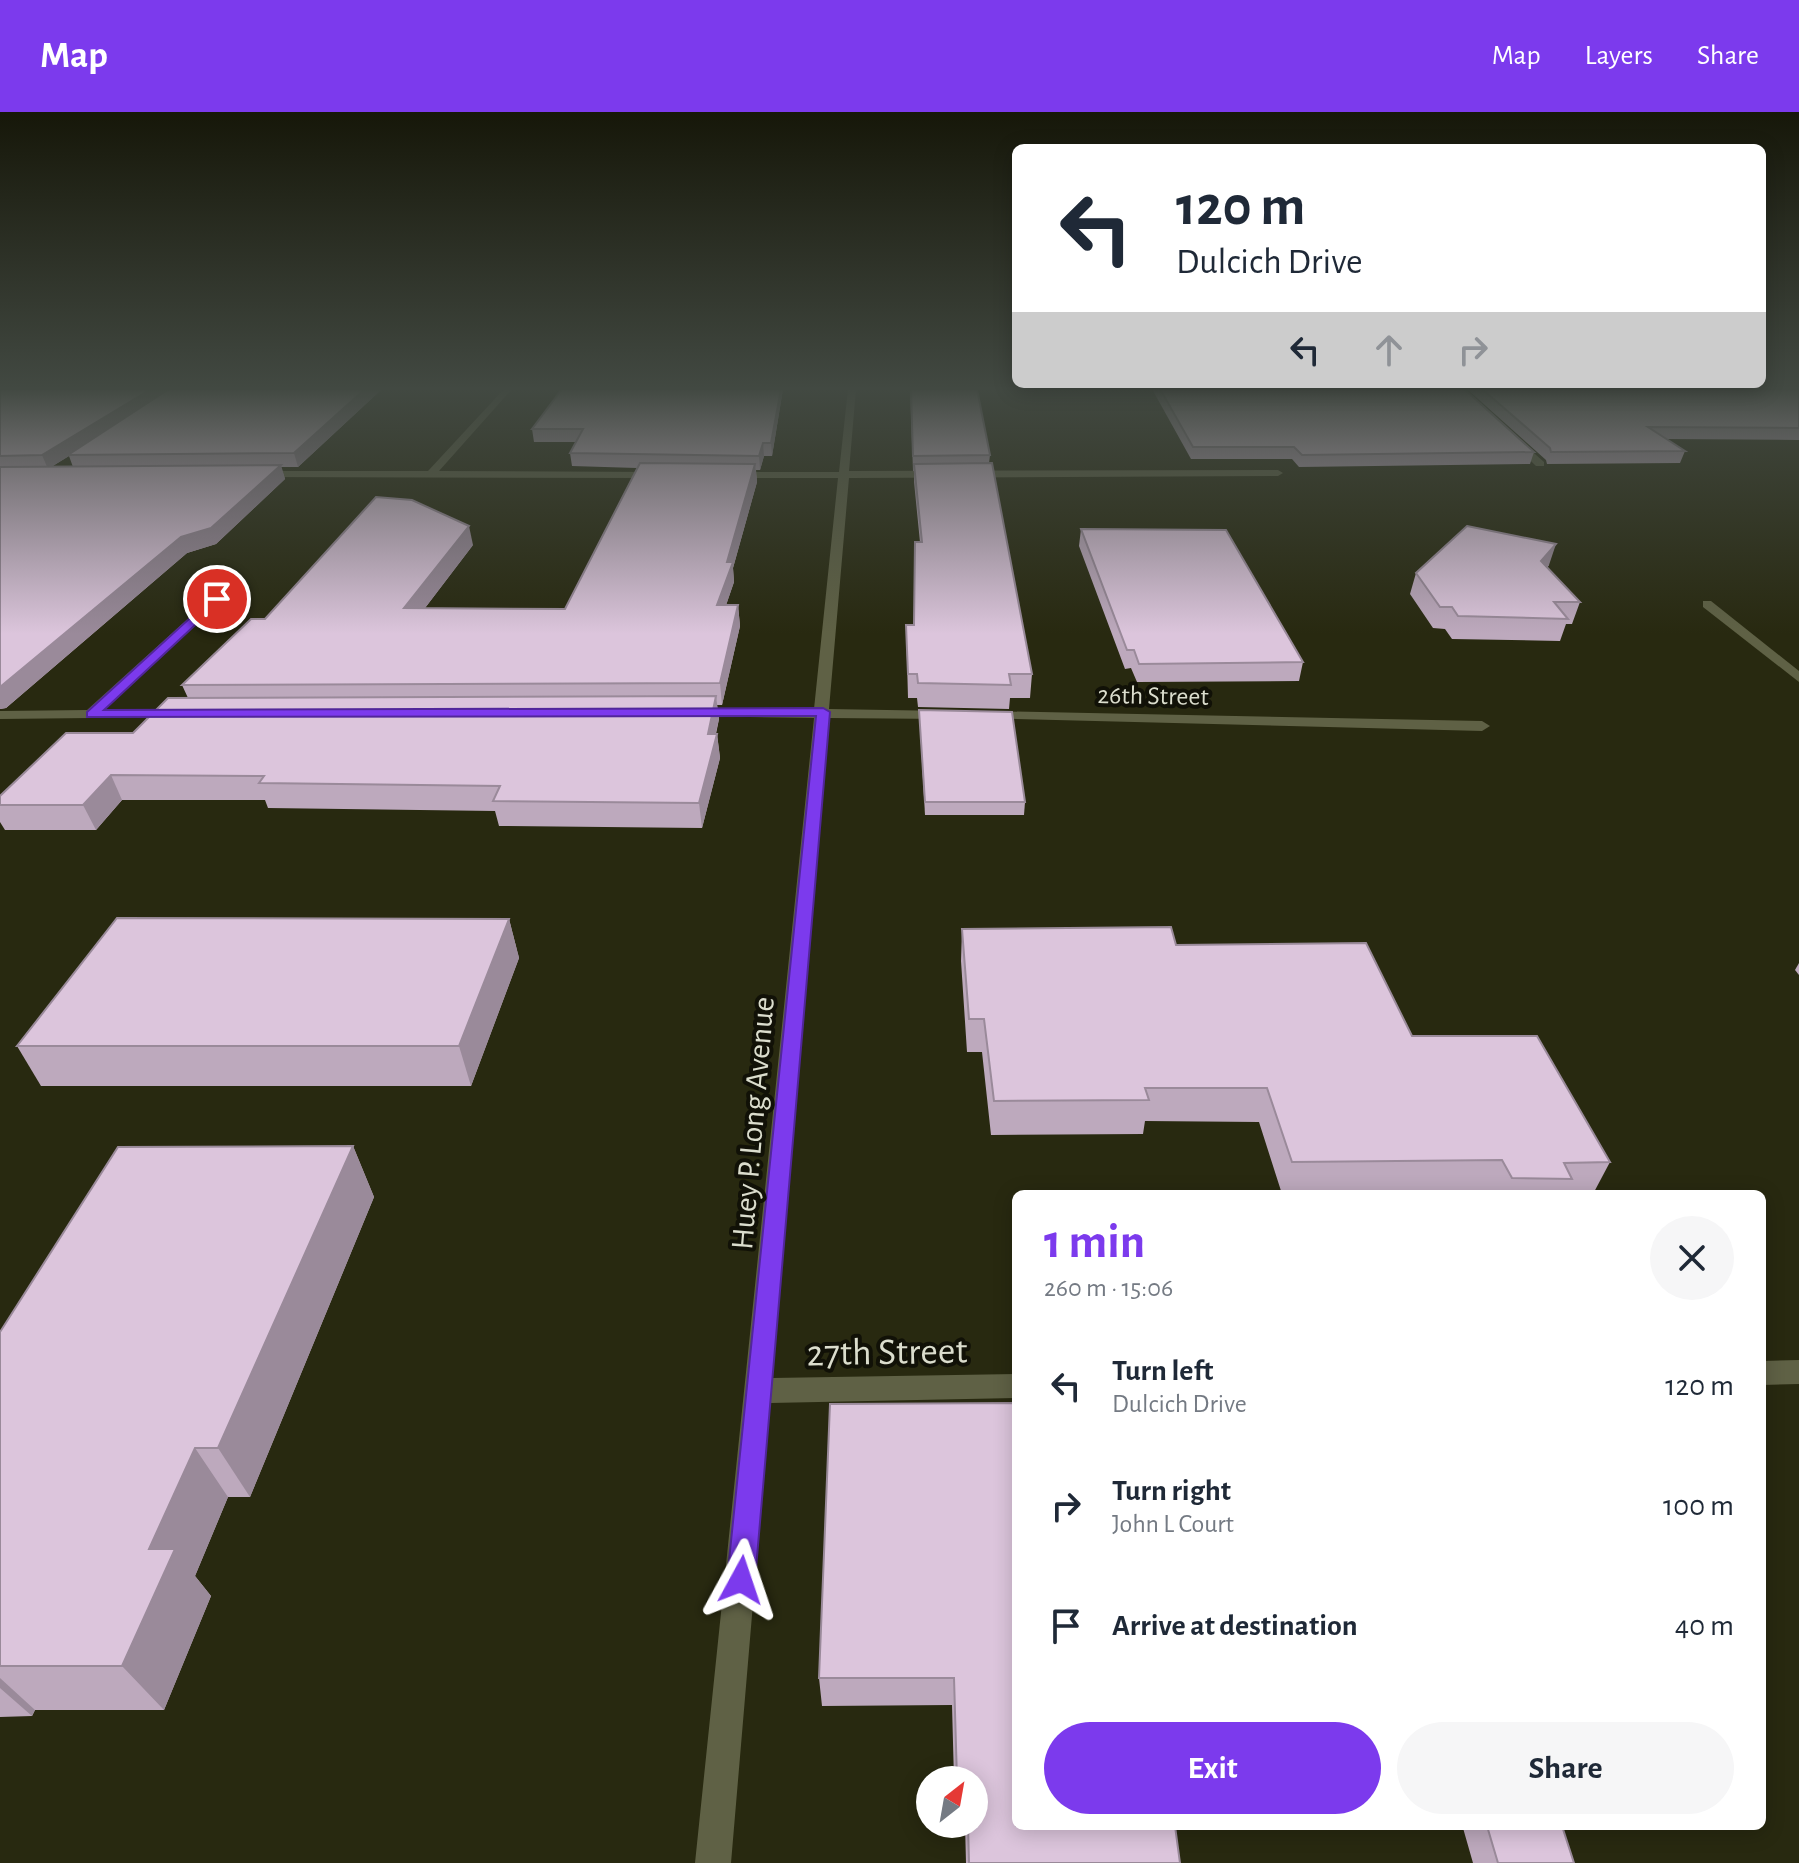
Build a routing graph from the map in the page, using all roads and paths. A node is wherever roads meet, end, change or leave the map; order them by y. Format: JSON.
{"nodes":[{"id":1,"x":845,"y":471,"type":"edge"},
{"id":2,"x":433,"y":472,"type":"joint"},
{"id":3,"x":1278,"y":473,"type":"dead end"},
{"id":4,"x":241,"y":474,"type":"edge"},
{"id":5,"x":670,"y":475,"type":"edge"},
{"id":6,"x":718,"y":475,"type":"edge"},
{"id":7,"x":844,"y":477,"type":"junction"},
{"id":8,"x":238,"y":580,"type":"dead end"},
{"id":9,"x":1707,"y":604,"type":"dead end"},
{"id":10,"x":1799,"y":678,"type":"edge"},
{"id":11,"x":823,"y":712,"type":"junction"},
{"id":12,"x":680,"y":713,"type":"edge"},
{"id":13,"x":91,"y":714,"type":"junction"},
{"id":14,"x":187,"y":714,"type":"edge"},
{"id":15,"x":0,"y":715,"type":"edge"},
{"id":16,"x":1482,"y":726,"type":"dead end"},
{"id":17,"x":1799,"y":1372,"type":"edge"},
{"id":18,"x":1766,"y":1373,"type":"edge"},
{"id":19,"x":1012,"y":1386,"type":"edge"},
{"id":20,"x":760,"y":1391,"type":"junction"},
{"id":21,"x":713,"y":1863,"type":"edge"}],
"edges":[{"from":1,"to":7,"type":"street","name":"Huey P. Long Avenue"},
{"from":2,"to":4,"type":"street"},
{"from":2,"to":5,"type":"street"},
{"from":3,"to":7,"type":"street"},
{"from":6,"to":7,"type":"street"},
{"from":7,"to":11,"type":"street","name":"Huey P. Long Avenue"},
{"from":8,"to":13,"type":"street"},
{"from":9,"to":10,"type":"street"},
{"from":11,"to":12,"type":"street","name":"26th Street"},
{"from":11,"to":16,"type":"street","name":"26th Street"},
{"from":11,"to":20,"type":"street","name":"Huey P. Long Avenue"},
{"from":13,"to":14,"type":"street"},
{"from":13,"to":15,"type":"street"},
{"from":17,"to":18,"type":"street"},
{"from":19,"to":20,"type":"street","name":"27th Street"},
{"from":20,"to":21,"type":"street","name":"Huey P. Long Avenue"}]}
